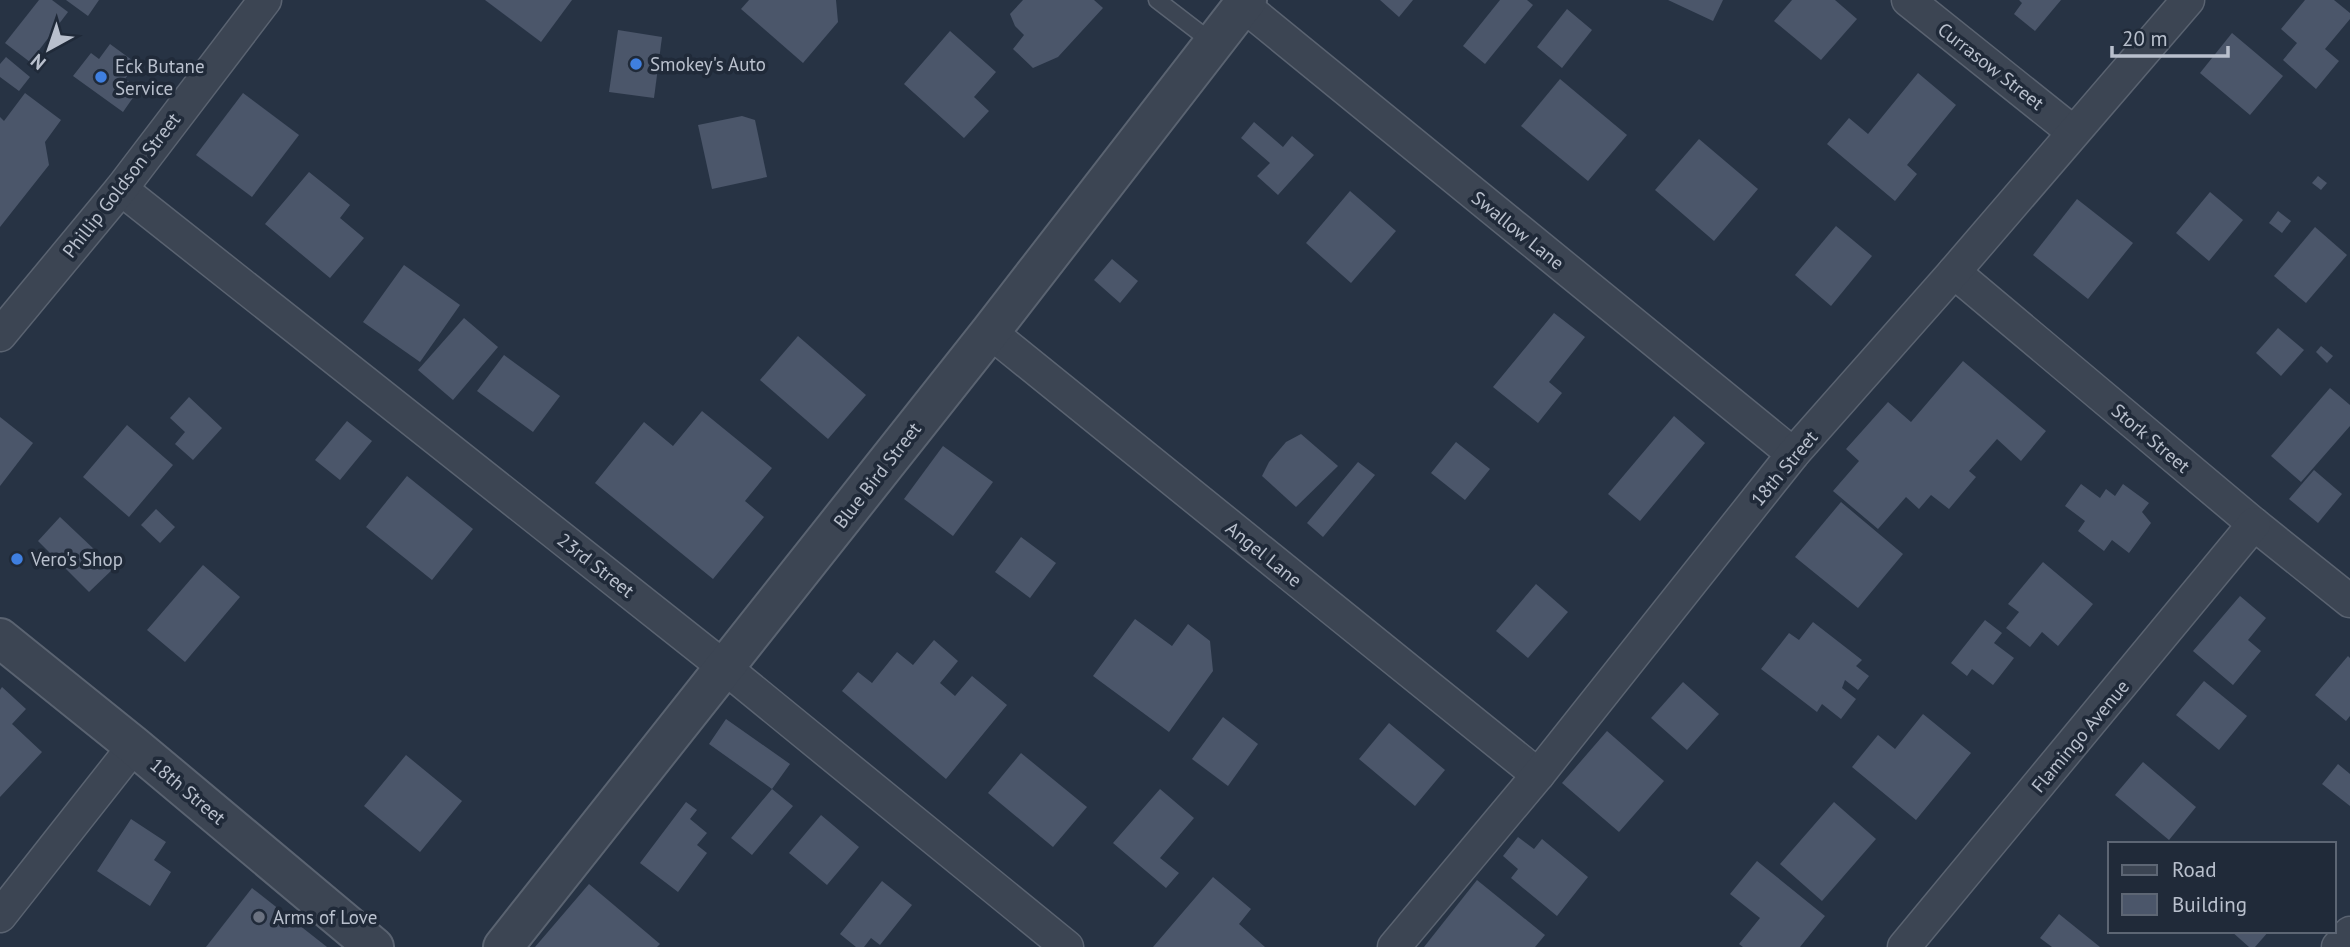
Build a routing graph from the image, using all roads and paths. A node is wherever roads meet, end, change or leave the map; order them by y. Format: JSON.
{"nodes":[{"id":1,"x":265,"y":0,"type":"edge"},
{"id":2,"x":1157,"y":0,"type":"edge"},
{"id":3,"x":1908,"y":0,"type":"edge"},
{"id":4,"x":2188,"y":0,"type":"edge"},
{"id":5,"x":1245,"y":2,"type":"edge"},
{"id":6,"x":1213,"y":43,"type":"junction"},
{"id":7,"x":2073,"y":132,"type":"junction"},
{"id":8,"x":121,"y":189,"type":"junction"},
{"id":9,"x":1954,"y":272,"type":"junction"},
{"id":10,"x":990,"y":332,"type":"junction"},
{"id":11,"x":0,"y":335,"type":"edge"},
{"id":12,"x":1793,"y":454,"type":"junction"},
{"id":13,"x":2254,"y":524,"type":"junction"},
{"id":14,"x":2350,"y":601,"type":"edge"},
{"id":15,"x":0,"y":638,"type":"edge"},
{"id":16,"x":724,"y":667,"type":"junction"},
{"id":17,"x":134,"y":746,"type":"junction"},
{"id":18,"x":1538,"y":775,"type":"junction"},
{"id":19,"x":0,"y":916,"type":"edge"},
{"id":20,"x":2350,"y":933,"type":"edge"},
{"id":21,"x":374,"y":947,"type":"edge"},
{"id":22,"x":503,"y":947,"type":"edge"},
{"id":23,"x":1067,"y":947,"type":"edge"},
{"id":24,"x":1394,"y":947,"type":"edge"},
{"id":25,"x":1905,"y":947,"type":"edge"},
{"id":26,"x":2338,"y":947,"type":"edge"}],
"edges":[{"from":1,"to":8,"type":"street","name":"Phillip Goldson Street"},
{"from":2,"to":6,"type":"lane"},
{"from":3,"to":7,"type":"street","name":"Currasow Street"},
{"from":4,"to":7,"type":"street","name":"18th Street"},
{"from":5,"to":6,"type":"street","name":"Blue Bird Street"},
{"from":5,"to":12,"type":"street","name":"Swallow Lane"},
{"from":6,"to":10,"type":"street","name":"Blue Bird Street"},
{"from":7,"to":9,"type":"street","name":"18th Street"},
{"from":8,"to":11,"type":"street","name":"Phillip Goldson Street"},
{"from":8,"to":16,"type":"street","name":"23rd Street"},
{"from":9,"to":12,"type":"street","name":"18th Street"},
{"from":9,"to":13,"type":"street","name":"Stork Street"},
{"from":10,"to":16,"type":"street","name":"Blue Bird Street"},
{"from":10,"to":18,"type":"street","name":"Angel Lane"},
{"from":12,"to":18,"type":"street","name":"18th Street"},
{"from":13,"to":14,"type":"street","name":"Stork Street"},
{"from":13,"to":25,"type":"street","name":"Flamingo Avenue"},
{"from":15,"to":17,"type":"street","name":"18th Street"},
{"from":16,"to":22,"type":"street","name":"Blue Bird Street"},
{"from":16,"to":23,"type":"street","name":"23rd Street"},
{"from":17,"to":19,"type":"street"},
{"from":17,"to":21,"type":"street","name":"18th Street"},
{"from":18,"to":24,"type":"street","name":"18th Street"},
{"from":20,"to":26,"type":"street"}]}
